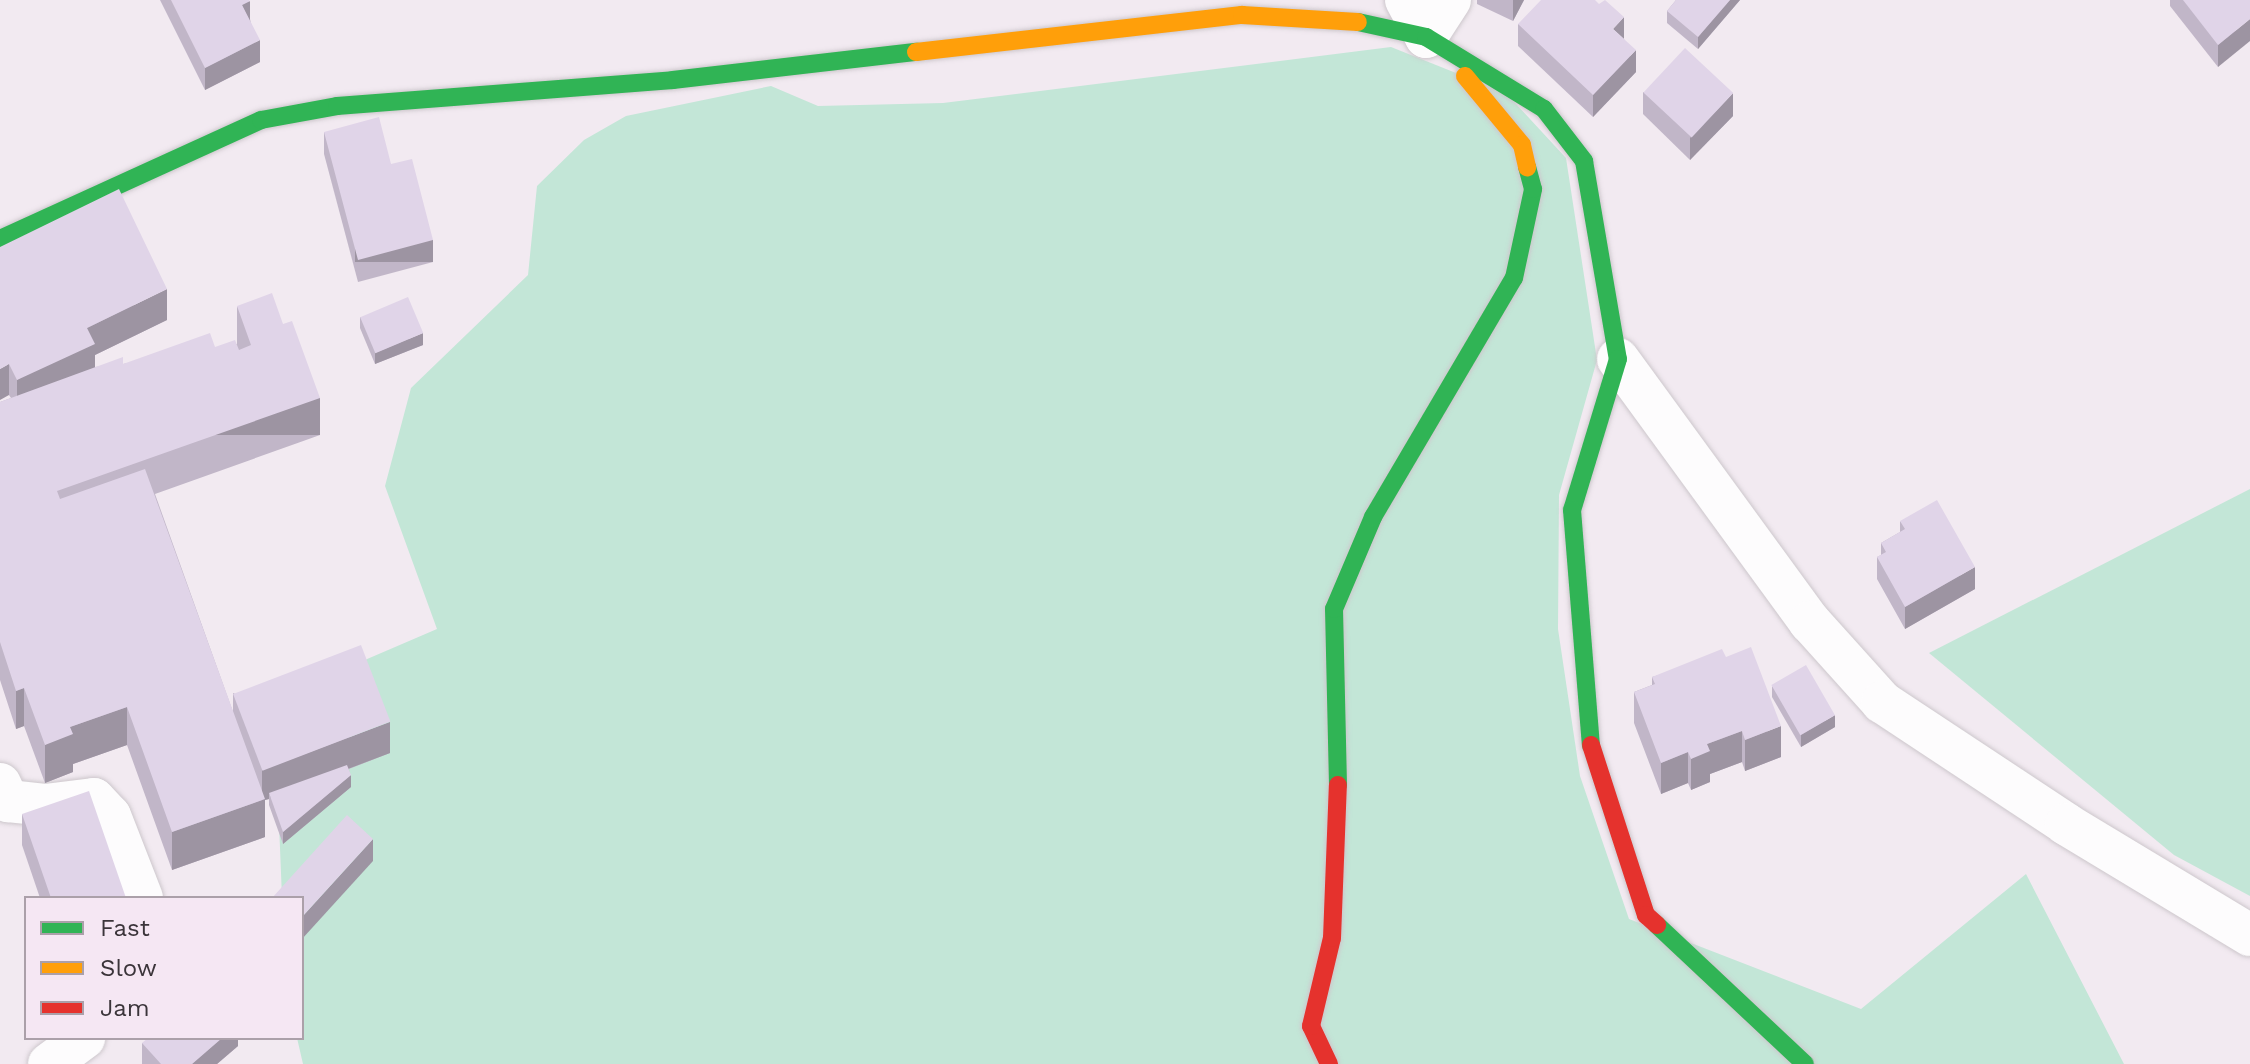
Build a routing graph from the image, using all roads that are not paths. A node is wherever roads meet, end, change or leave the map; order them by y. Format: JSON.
{"nodes":[{"id":1,"x":1406,"y":0,"type":"edge"},
{"id":2,"x":1450,"y":0,"type":"edge"},
{"id":3,"x":1426,"y":37,"type":"junction"},
{"id":4,"x":0,"y":239,"type":"edge"},
{"id":5,"x":1618,"y":359,"type":"junction"},
{"id":6,"x":0,"y":784,"type":"edge"},
{"id":7,"x":141,"y":896,"type":"edge"},
{"id":8,"x":2250,"y":935,"type":"edge"},
{"id":9,"x":81,"y":1040,"type":"edge"},
{"id":10,"x":49,"y":1064,"type":"edge"},
{"id":11,"x":1329,"y":1064,"type":"edge"},
{"id":12,"x":1805,"y":1064,"type":"edge"}],
"edges":[{"from":1,"to":3,"type":"street"},
{"from":2,"to":3,"type":"street"},
{"from":3,"to":4,"type":"street"},
{"from":3,"to":5,"type":"street"},
{"from":3,"to":11,"type":"street"},
{"from":5,"to":8,"type":"street"},
{"from":5,"to":12,"type":"street"},
{"from":6,"to":7,"type":"street"},
{"from":9,"to":10,"type":"street"}]}
